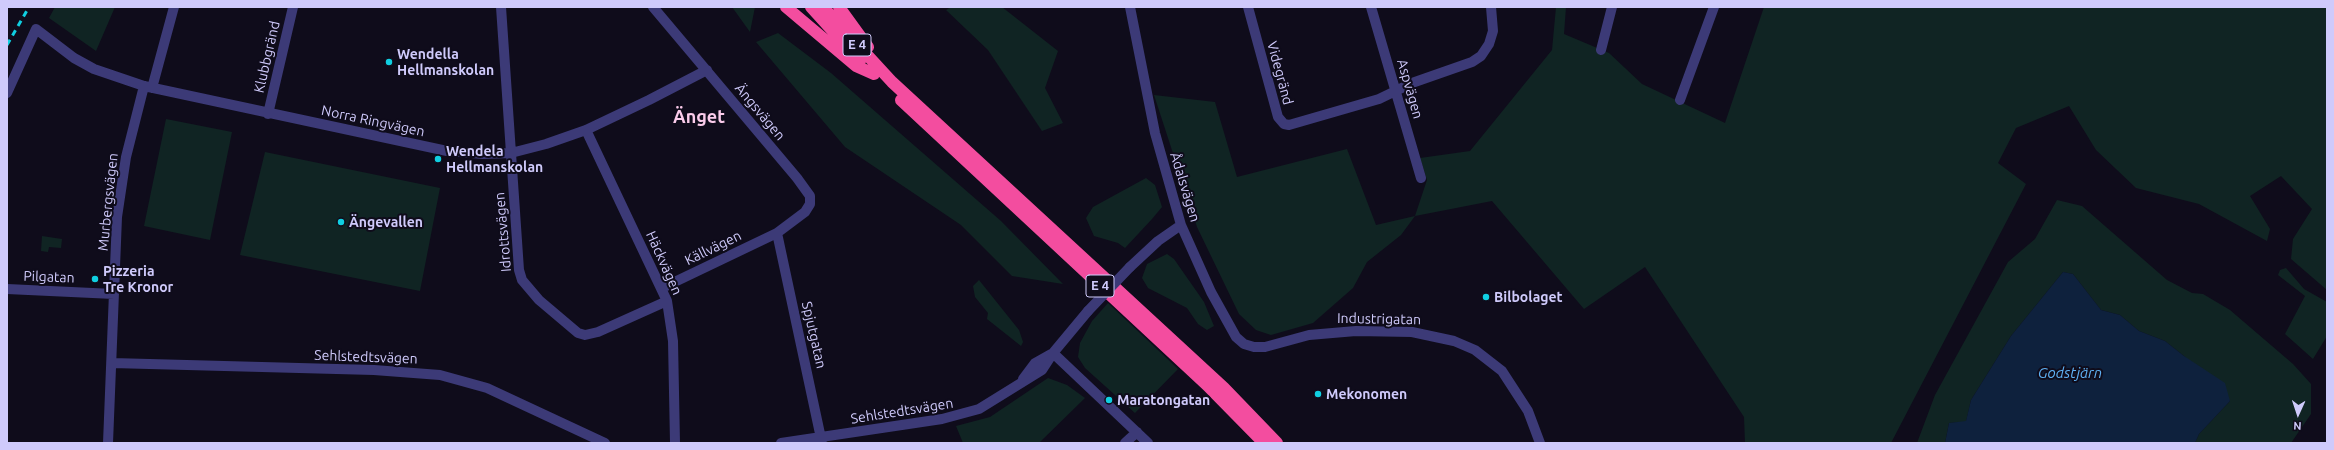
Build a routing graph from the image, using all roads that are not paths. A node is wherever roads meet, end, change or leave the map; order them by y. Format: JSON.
{"nodes":[{"id":1,"x":174,"y":7,"type":"edge"},
{"id":2,"x":293,"y":7,"type":"edge"},
{"id":3,"x":501,"y":7,"type":"edge"},
{"id":4,"x":653,"y":7,"type":"edge"},
{"id":5,"x":786,"y":7,"type":"edge"},
{"id":6,"x":811,"y":7,"type":"edge"},
{"id":7,"x":823,"y":7,"type":"edge"},
{"id":8,"x":839,"y":7,"type":"edge"},
{"id":9,"x":1130,"y":7,"type":"edge"},
{"id":10,"x":1248,"y":7,"type":"edge"},
{"id":11,"x":1371,"y":7,"type":"edge"},
{"id":12,"x":1491,"y":7,"type":"edge"},
{"id":13,"x":1612,"y":7,"type":"edge"},
{"id":14,"x":1714,"y":7,"type":"edge"},
{"id":15,"x":1601,"y":50,"type":"dead end"},
{"id":16,"x":706,"y":70,"type":"junction"},
{"id":17,"x":874,"y":74,"type":"junction"},
{"id":18,"x":892,"y":82,"type":"junction"},
{"id":19,"x":148,"y":87,"type":"junction"},
{"id":20,"x":1396,"y":91,"type":"junction"},
{"id":21,"x":7,"y":93,"type":"edge"},
{"id":22,"x":1680,"y":100,"type":"dead end"},
{"id":23,"x":268,"y":114,"type":"junction"},
{"id":24,"x":586,"y":130,"type":"junction"},
{"id":25,"x":511,"y":153,"type":"junction"},
{"id":26,"x":1421,"y":178,"type":"dead end"},
{"id":27,"x":1181,"y":225,"type":"junction"},
{"id":28,"x":777,"y":233,"type":"junction"},
{"id":29,"x":662,"y":288,"type":"junction"},
{"id":30,"x":7,"y":289,"type":"edge"},
{"id":31,"x":114,"y":294,"type":"junction"},
{"id":32,"x":667,"y":301,"type":"junction"},
{"id":33,"x":1262,"y":347,"type":"joint"},
{"id":34,"x":1052,"y":353,"type":"junction"},
{"id":35,"x":112,"y":362,"type":"junction"},
{"id":36,"x":1137,"y":432,"type":"junction"},
{"id":37,"x":822,"y":440,"type":"edge"},
{"id":38,"x":108,"y":443,"type":"edge"},
{"id":39,"x":605,"y":443,"type":"edge"},
{"id":40,"x":675,"y":443,"type":"edge"},
{"id":41,"x":781,"y":443,"type":"edge"},
{"id":42,"x":1125,"y":443,"type":"edge"},
{"id":43,"x":1148,"y":443,"type":"edge"},
{"id":44,"x":1264,"y":443,"type":"edge"},
{"id":45,"x":1277,"y":443,"type":"edge"},
{"id":46,"x":1540,"y":443,"type":"edge"}],
"edges":[{"from":1,"to":19,"type":"street","name":"Murbergsvägen"},
{"from":2,"to":23,"type":"street","name":"Klubbgränd"},
{"from":3,"to":25,"type":"street","name":"Idrottsvägen"},
{"from":4,"to":16,"type":"street","name":"Ängsvägen"},
{"from":5,"to":17,"type":"highway","number":"E 4"},
{"from":6,"to":17,"type":"highway","number":"E 4"},
{"from":7,"to":18,"type":"highway","number":"E 4"},
{"from":8,"to":18,"type":"highway","number":"E 4"},
{"from":9,"to":27,"type":"street","name":"Ådalsvägen"},
{"from":10,"to":20,"type":"street","name":"Videgränd"},
{"from":11,"to":20,"type":"street","name":"Aspvägen"},
{"from":12,"to":20,"type":"street"},
{"from":13,"to":15,"type":"street"},
{"from":14,"to":22,"type":"street"},
{"from":16,"to":24,"type":"street","name":"Norra Ringvägen"},
{"from":16,"to":28,"type":"street","name":"Ängsvägen"},
{"from":17,"to":44,"type":"highway","number":"E 4"},
{"from":18,"to":45,"type":"highway","number":"E 4"},
{"from":19,"to":21,"type":"street","name":"Norra Ringvägen"},
{"from":19,"to":23,"type":"street","name":"Norra Ringvägen"},
{"from":19,"to":31,"type":"street","name":"Murbergsvägen"},
{"from":20,"to":26,"type":"street","name":"Aspvägen"},
{"from":23,"to":25,"type":"street","name":"Norra Ringvägen"},
{"from":24,"to":25,"type":"street","name":"Norra Ringvägen"},
{"from":24,"to":29,"type":"street","name":"Häckvägen"},
{"from":25,"to":32,"type":"street","name":"Idrottsvägen"},
{"from":27,"to":33,"type":"street","name":"Ådalsvägen"},
{"from":27,"to":34,"type":"street","name":"Sehlstedtsvägen","bridge":true},
{"from":28,"to":29,"type":"street","name":"Källvägen"},
{"from":28,"to":37,"type":"street","name":"Spjutgatan"},
{"from":29,"to":32,"type":"street","name":"Häckvägen"},
{"from":30,"to":31,"type":"street","name":"Pilgatan"},
{"from":31,"to":35,"type":"street","name":"Murbergsvägen"},
{"from":32,"to":40,"type":"street","name":"Häckvägen"},
{"from":33,"to":46,"type":"street","name":"Industrigatan"},
{"from":34,"to":36,"type":"street"},
{"from":34,"to":37,"type":"street","name":"Sehlstedtsvägen"},
{"from":35,"to":38,"type":"street","name":"Murbergsvägen"},
{"from":35,"to":39,"type":"street","name":"Sehlstedtsvägen"},
{"from":36,"to":42,"type":"street"},
{"from":36,"to":43,"type":"street"},
{"from":37,"to":41,"type":"street","name":"Sehlstedtsvägen"}]}
